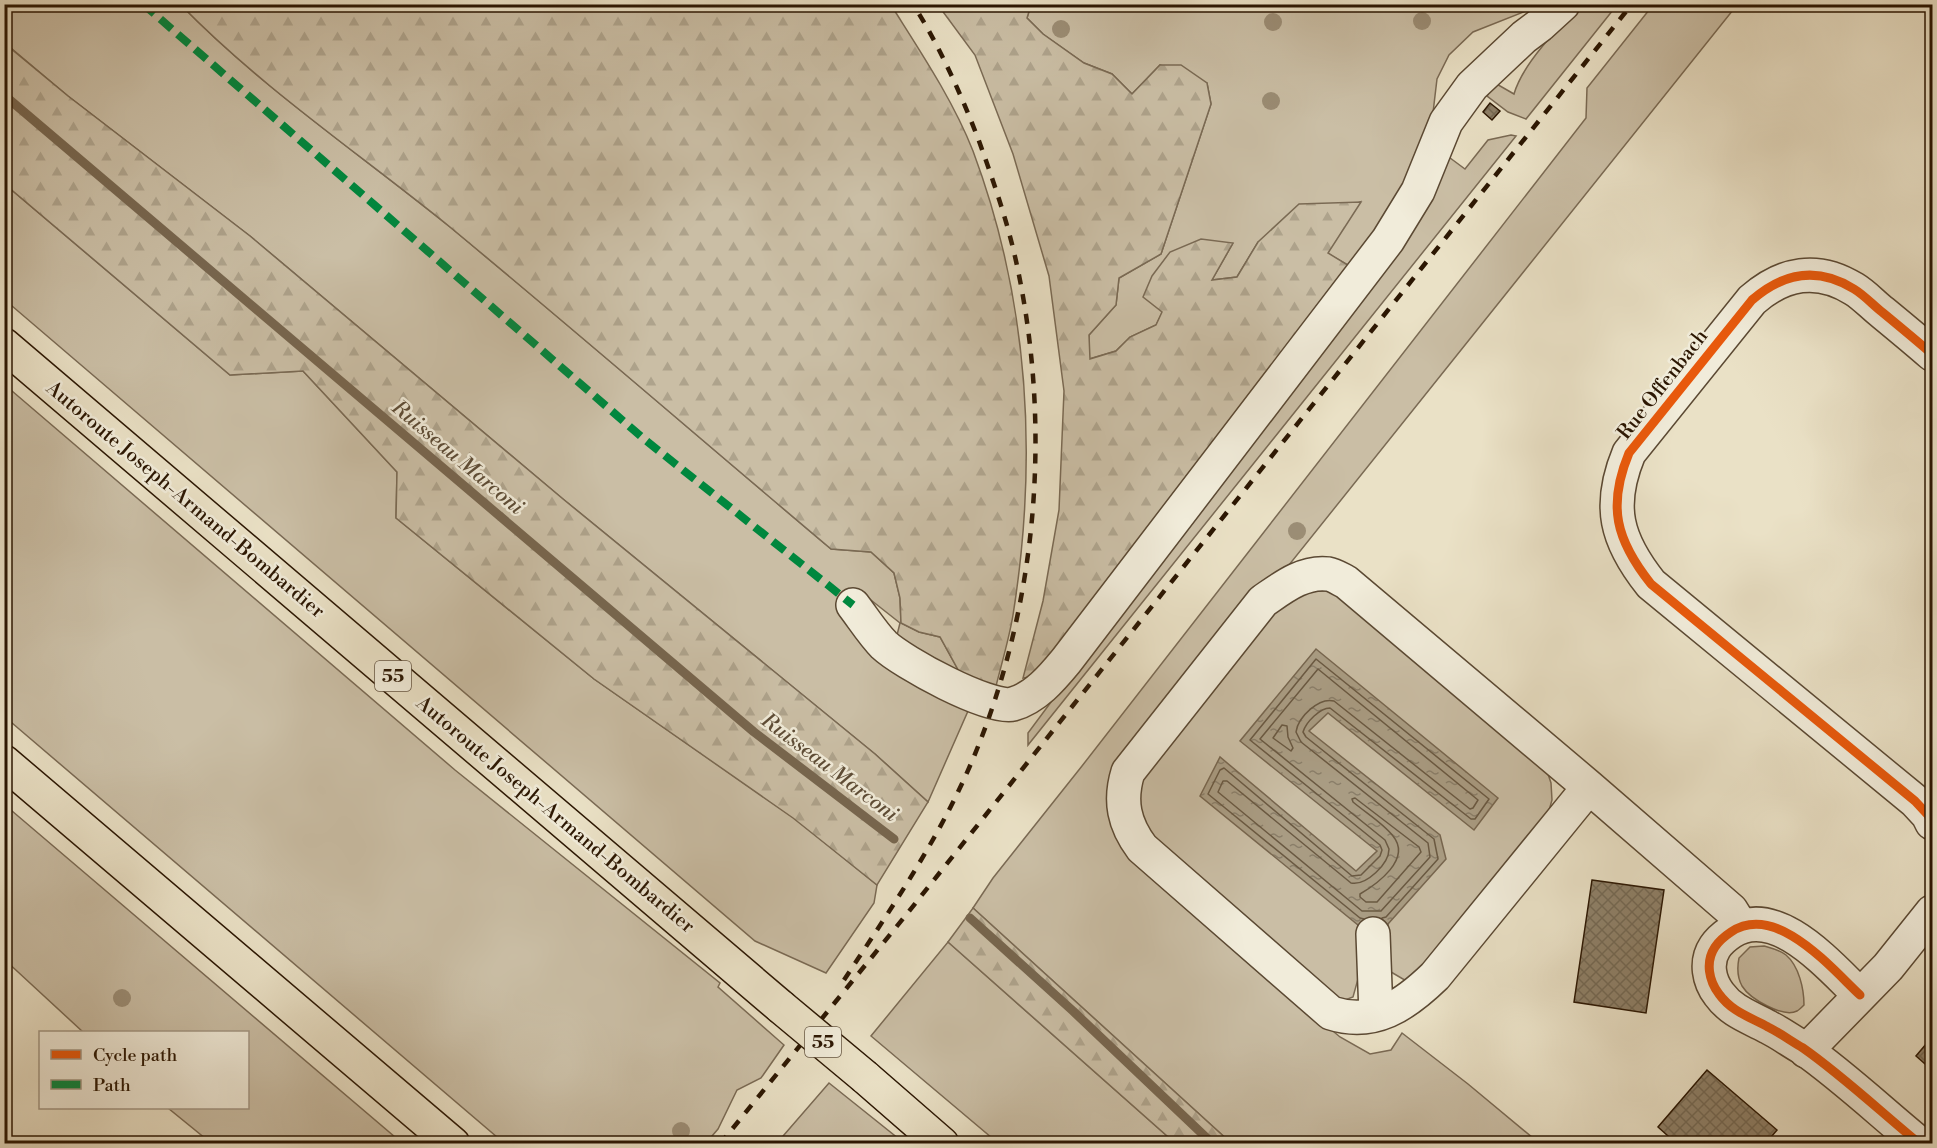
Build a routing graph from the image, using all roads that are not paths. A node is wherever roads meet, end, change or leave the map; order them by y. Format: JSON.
{"nodes":[{"id":1,"x":1563,"y":4,"type":"edge"},
{"id":2,"x":4,"y":345,"type":"edge"},
{"id":3,"x":1932,"y":354,"type":"edge"},
{"id":4,"x":853,"y":605,"type":"dead end"},
{"id":5,"x":4,"y":762,"type":"edge"},
{"id":6,"x":1589,"y":787,"type":"junction"},
{"id":7,"x":1932,"y":823,"type":"edge"},
{"id":8,"x":1932,"y":912,"type":"edge"},
{"id":9,"x":1741,"y":926,"type":"junction"},
{"id":10,"x":1373,"y":934,"type":"dead end"},
{"id":11,"x":1860,"y":994,"type":"junction"},
{"id":12,"x":1376,"y":1014,"type":"junction"},
{"id":13,"x":1806,"y":1051,"type":"junction"},
{"id":14,"x":453,"y":1143,"type":"edge"},
{"id":15,"x":942,"y":1143,"type":"edge"},
{"id":16,"x":1920,"y":1143,"type":"edge"}],
"edges":[{"from":1,"to":4,"type":"street"},
{"from":2,"to":15,"type":"highway","name":"Autoroute Joseph-Armand-Bombardier","number":"55","bridge":true},
{"from":3,"to":7,"type":"street","name":"Rue Offenbach"},
{"from":5,"to":14,"type":"highway"},
{"from":6,"to":9,"type":"street"},
{"from":6,"to":12,"type":"street"},
{"from":6,"to":12,"type":"street"},
{"from":8,"to":11,"type":"street"},
{"from":9,"to":11,"type":"street"},
{"from":9,"to":13,"type":"street"},
{"from":10,"to":12,"type":"street"},
{"from":11,"to":13,"type":"street"},
{"from":13,"to":16,"type":"street"}]}
